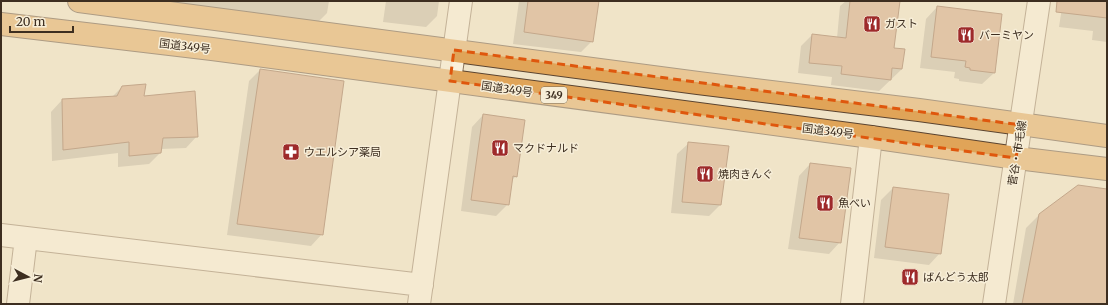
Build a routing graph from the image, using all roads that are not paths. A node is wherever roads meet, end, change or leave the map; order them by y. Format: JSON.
{"nodes":[{"id":1,"x":79,"y":1,"type":"edge"},
{"id":2,"x":461,"y":1,"type":"edge"},
{"id":3,"x":1039,"y":1,"type":"edge"},
{"id":4,"x":1,"y":24,"type":"edge"},
{"id":5,"x":454,"y":50,"type":"junction"},
{"id":6,"x":450,"y":81,"type":"junction"},
{"id":7,"x":1021,"y":125,"type":"junction"},
{"id":8,"x":1107,"y":136,"type":"edge"},
{"id":9,"x":871,"y":137,"type":"junction"},
{"id":10,"x":1016,"y":158,"type":"junction"},
{"id":11,"x":1107,"y":169,"type":"edge"},
{"id":12,"x":1,"y":235,"type":"edge"},
{"id":13,"x":26,"y":238,"type":"junction"},
{"id":14,"x":420,"y":294,"type":"edge"},
{"id":15,"x":18,"y":304,"type":"edge"},
{"id":16,"x":852,"y":304,"type":"edge"},
{"id":17,"x":994,"y":304,"type":"edge"}],
"edges":[{"from":1,"to":5,"type":"highway"},
{"from":2,"to":5,"type":"street"},
{"from":3,"to":7,"type":"street","name":"菅谷・市毛線"},
{"from":4,"to":6,"type":"highway","name":"国道349号","number":"349"},
{"from":5,"to":6,"type":"street"},
{"from":5,"to":7,"type":"highway"},
{"from":6,"to":9,"type":"highway","name":"国道349号","number":"349"},
{"from":6,"to":14,"type":"street"},
{"from":7,"to":8,"type":"highway"},
{"from":7,"to":10,"type":"street","name":"菅谷・市毛線"},
{"from":9,"to":10,"type":"highway","name":"国道349号","number":"349"},
{"from":9,"to":16,"type":"street"},
{"from":10,"to":11,"type":"highway","name":"国道349号","number":"349"},
{"from":10,"to":17,"type":"street","name":"菅谷・市毛線"},
{"from":12,"to":13,"type":"street"},
{"from":13,"to":14,"type":"street"},
{"from":13,"to":15,"type":"street"}]}
